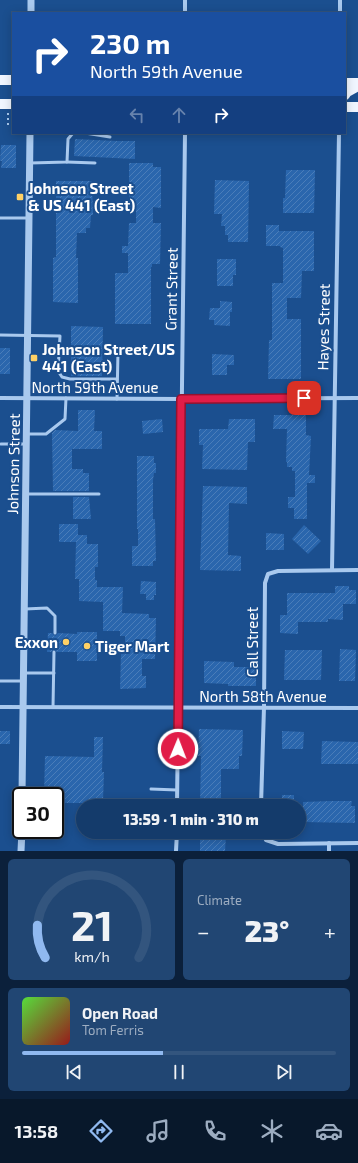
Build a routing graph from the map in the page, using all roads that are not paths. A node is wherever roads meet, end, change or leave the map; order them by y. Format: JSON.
{"nodes":[{"id":1,"x":31,"y":0,"type":"edge"},
{"id":2,"x":185,"y":0,"type":"edge"},
{"id":3,"x":340,"y":0,"type":"edge"},
{"id":4,"x":31,"y":12,"type":"edge"},
{"id":5,"x":185,"y":12,"type":"edge"},
{"id":6,"x":340,"y":12,"type":"edge"},
{"id":7,"x":0,"y":80,"type":"edge"},
{"id":8,"x":12,"y":80,"type":"edge"},
{"id":9,"x":346,"y":83,"type":"edge"},
{"id":10,"x":358,"y":83,"type":"edge"},
{"id":11,"x":358,"y":86,"type":"edge"},
{"id":12,"x":346,"y":94,"type":"edge"},
{"id":13,"x":0,"y":104,"type":"edge"},
{"id":14,"x":12,"y":104,"type":"edge"},
{"id":15,"x":346,"y":107,"type":"edge"},
{"id":16,"x":358,"y":107,"type":"edge"},
{"id":17,"x":30,"y":134,"type":"edge"},
{"id":18,"x":72,"y":134,"type":"edge"},
{"id":19,"x":91,"y":134,"type":"edge"},
{"id":20,"x":185,"y":134,"type":"edge"},
{"id":21,"x":339,"y":134,"type":"edge"},
{"id":22,"x":110,"y":137,"type":"dead end"},
{"id":23,"x":67,"y":162,"type":"junction"},
{"id":24,"x":30,"y":163,"type":"junction"},
{"id":25,"x":95,"y":163,"type":"dead end"},
{"id":26,"x":0,"y":218,"type":"edge"},
{"id":27,"x":29,"y":218,"type":"junction"},
{"id":28,"x":0,"y":334,"type":"edge"},
{"id":29,"x":28,"y":335,"type":"junction"},
{"id":30,"x":118,"y":352,"type":"dead end"},
{"id":31,"x":117,"y":379,"type":"junction"},
{"id":32,"x":334,"y":397,"type":"junction"},
{"id":33,"x":0,"y":398,"type":"edge"},
{"id":34,"x":27,"y":398,"type":"junction"},
{"id":35,"x":66,"y":398,"type":"junction"},
{"id":36,"x":358,"y":398,"type":"edge"},
{"id":37,"x":117,"y":399,"type":"junction"},
{"id":38,"x":181,"y":399,"type":"junction"},
{"id":39,"x":27,"y":434,"type":"junction"},
{"id":40,"x":1,"y":444,"type":"edge"},
{"id":41,"x":26,"y":444,"type":"junction"},
{"id":42,"x":26,"y":494,"type":"junction"},
{"id":43,"x":99,"y":494,"type":"dead end"},
{"id":44,"x":332,"y":570,"type":"junction"},
{"id":45,"x":358,"y":570,"type":"edge"},
{"id":46,"x":25,"y":609,"type":"junction"},
{"id":47,"x":55,"y":633,"type":"dead end"},
{"id":48,"x":54,"y":652,"type":"dead end"},
{"id":49,"x":54,"y":673,"type":"junction"},
{"id":50,"x":24,"y":677,"type":"junction"},
{"id":51,"x":0,"y":681,"type":"edge"},
{"id":52,"x":0,"y":707,"type":"edge"},
{"id":53,"x":24,"y":707,"type":"junction"},
{"id":54,"x":53,"y":707,"type":"junction"},
{"id":55,"x":179,"y":707,"type":"junction"},
{"id":56,"x":264,"y":707,"type":"junction"},
{"id":57,"x":358,"y":708,"type":"edge"},
{"id":58,"x":22,"y":787,"type":"edge"},
{"id":59,"x":151,"y":789,"type":"dead end"},
{"id":60,"x":178,"y":790,"type":"junction"},
{"id":61,"x":177,"y":799,"type":"edge"},
{"id":62,"x":261,"y":799,"type":"edge"},
{"id":63,"x":22,"y":839,"type":"edge"},
{"id":64,"x":177,"y":839,"type":"edge"},
{"id":65,"x":266,"y":839,"type":"edge"},
{"id":66,"x":329,"y":843,"type":"junction"},
{"id":67,"x":358,"y":843,"type":"edge"},
{"id":68,"x":21,"y":851,"type":"edge"},
{"id":69,"x":176,"y":851,"type":"edge"},
{"id":70,"x":328,"y":851,"type":"edge"}],
"edges":[{"from":1,"to":4,"type":"street"},
{"from":2,"to":5,"type":"street"},
{"from":3,"to":6,"type":"street"},
{"from":7,"to":8,"type":"main road"},
{"from":9,"to":10,"type":"main road"},
{"from":11,"to":12,"type":"main road"},
{"from":13,"to":14,"type":"main road"},
{"from":15,"to":16,"type":"main road"},
{"from":17,"to":24,"type":"street","name":"Johnson Street"},
{"from":18,"to":23,"type":"lane"},
{"from":19,"to":22,"type":"lane"},
{"from":20,"to":38,"type":"street","name":"Grant Street"},
{"from":21,"to":32,"type":"street","name":"Hayes Street"},
{"from":23,"to":24,"type":"lane"},
{"from":23,"to":25,"type":"lane"},
{"from":24,"to":27,"type":"street","name":"Johnson Street"},
{"from":26,"to":27,"type":"lane"},
{"from":27,"to":29,"type":"street","name":"Johnson Street"},
{"from":28,"to":29,"type":"lane"},
{"from":29,"to":31,"type":"lane"},
{"from":29,"to":34,"type":"street","name":"Johnson Street"},
{"from":30,"to":31,"type":"lane"},
{"from":31,"to":37,"type":"lane"},
{"from":32,"to":36,"type":"street","name":"North 59th Avenue"},
{"from":32,"to":38,"type":"street","name":"North 59th Avenue"},
{"from":32,"to":44,"type":"street","name":"Hayes Street"},
{"from":33,"to":34,"type":"street","name":"North 59th Avenue"},
{"from":34,"to":35,"type":"street","name":"North 59th Avenue"},
{"from":34,"to":39,"type":"street","name":"Johnson Street"},
{"from":35,"to":37,"type":"street","name":"North 59th Avenue"},
{"from":35,"to":39,"type":"lane"},
{"from":37,"to":38,"type":"street","name":"North 59th Avenue"},
{"from":38,"to":55,"type":"street","name":"Grant Street"},
{"from":39,"to":41,"type":"street","name":"Johnson Street"},
{"from":40,"to":41,"type":"lane"},
{"from":41,"to":42,"type":"street","name":"Johnson Street"},
{"from":42,"to":43,"type":"lane"},
{"from":42,"to":46,"type":"street","name":"Johnson Street"},
{"from":44,"to":45,"type":"street"},
{"from":44,"to":56,"type":"street","name":"Call Street"},
{"from":46,"to":47,"type":"lane"},
{"from":46,"to":50,"type":"street","name":"Johnson Street"},
{"from":48,"to":49,"type":"lane"},
{"from":49,"to":50,"type":"lane"},
{"from":49,"to":54,"type":"lane"},
{"from":50,"to":51,"type":"lane"},
{"from":50,"to":53,"type":"street","name":"Johnson Street"},
{"from":52,"to":53,"type":"street","name":"North 58th Avenue"},
{"from":53,"to":54,"type":"street","name":"North 58th Avenue"},
{"from":53,"to":58,"type":"street","name":"Johnson Street"},
{"from":54,"to":55,"type":"street","name":"North 58th Avenue"},
{"from":55,"to":56,"type":"street","name":"North 58th Avenue"},
{"from":55,"to":60,"type":"street","name":"Grant Street"},
{"from":56,"to":57,"type":"street","name":"North 58th Avenue"},
{"from":56,"to":62,"type":"street","name":"Call Street"},
{"from":59,"to":60,"type":"lane"},
{"from":60,"to":61,"type":"street","name":"Grant Street"},
{"from":63,"to":68,"type":"street"},
{"from":64,"to":69,"type":"street"},
{"from":65,"to":66,"type":"street"},
{"from":66,"to":67,"type":"street"},
{"from":66,"to":70,"type":"street"}]}
